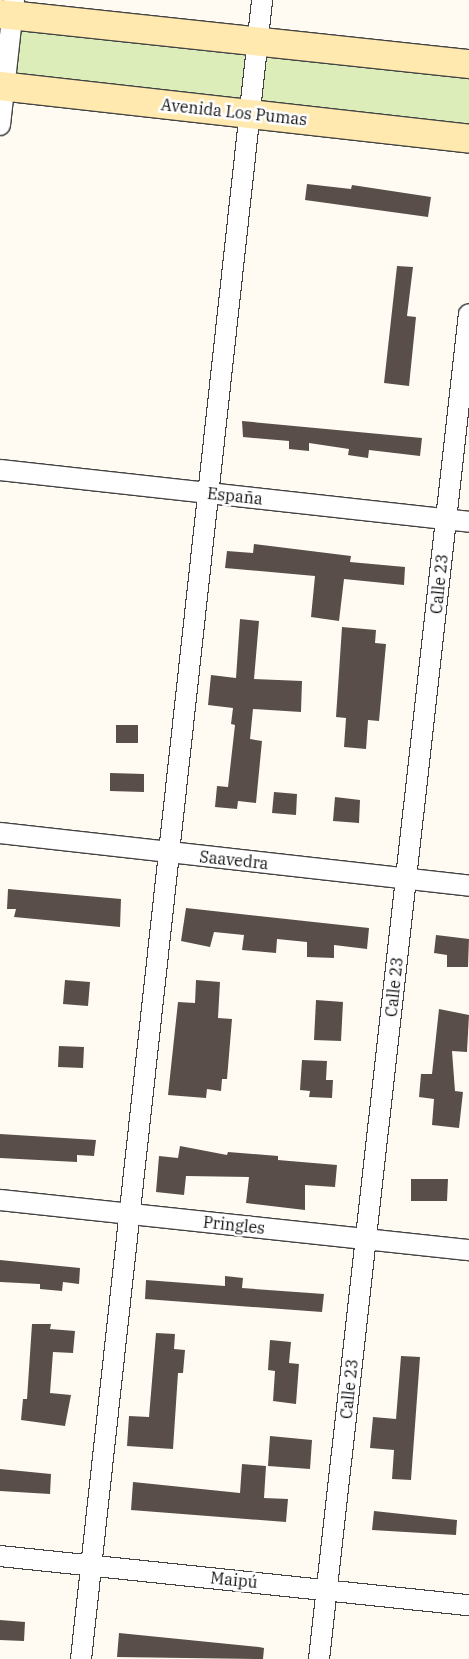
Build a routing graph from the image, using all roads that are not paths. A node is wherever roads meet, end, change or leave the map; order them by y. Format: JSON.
{"nodes":[{"id":1,"x":262,"y":0,"type":"edge"},
{"id":2,"x":9,"y":10,"type":"edge"},
{"id":3,"x":258,"y":42,"type":"junction"},
{"id":4,"x":469,"y":64,"type":"edge"},
{"id":5,"x":2,"y":86,"type":"edge"},
{"id":6,"x":250,"y":114,"type":"junction"},
{"id":7,"x":0,"y":125,"type":"edge"},
{"id":8,"x":469,"y":138,"type":"edge"},
{"id":9,"x":469,"y":314,"type":"edge"},
{"id":10,"x":0,"y":470,"type":"edge"},
{"id":11,"x":208,"y":493,"type":"junction"},
{"id":12,"x":446,"y":520,"type":"junction"},
{"id":13,"x":469,"y":522,"type":"edge"},
{"id":14,"x":0,"y":833,"type":"edge"},
{"id":15,"x":169,"y":852,"type":"junction"},
{"id":16,"x":406,"y":879,"type":"junction"},
{"id":17,"x":469,"y":886,"type":"edge"},
{"id":18,"x":0,"y":1200,"type":"edge"},
{"id":19,"x":129,"y":1214,"type":"junction"},
{"id":20,"x":366,"y":1239,"type":"junction"},
{"id":21,"x":469,"y":1250,"type":"edge"},
{"id":22,"x":0,"y":1556,"type":"edge"},
{"id":23,"x":92,"y":1566,"type":"junction"},
{"id":24,"x":327,"y":1590,"type":"junction"},
{"id":25,"x":469,"y":1605,"type":"edge"},
{"id":26,"x":81,"y":1659,"type":"edge"},
{"id":27,"x":319,"y":1659,"type":"edge"}],
"edges":[{"from":1,"to":3,"type":"street"},
{"from":2,"to":3,"type":"main road"},
{"from":2,"to":5,"type":"street"},
{"from":3,"to":4,"type":"main road"},
{"from":3,"to":6,"type":"street"},
{"from":5,"to":6,"type":"main road","name":"Avenida Los Pumas"},
{"from":5,"to":7,"type":"street"},
{"from":6,"to":8,"type":"main road","name":"Avenida Los Pumas"},
{"from":6,"to":11,"type":"street"},
{"from":9,"to":12,"type":"street","name":"Calle 23"},
{"from":10,"to":11,"type":"street","name":"España"},
{"from":11,"to":12,"type":"street","name":"España"},
{"from":11,"to":15,"type":"street"},
{"from":12,"to":13,"type":"street","name":"España"},
{"from":12,"to":16,"type":"street","name":"Calle 23"},
{"from":14,"to":15,"type":"street","name":"Saavedra"},
{"from":15,"to":16,"type":"street","name":"Saavedra"},
{"from":15,"to":19,"type":"street"},
{"from":16,"to":17,"type":"street","name":"Saavedra"},
{"from":16,"to":20,"type":"street","name":"Calle 23"},
{"from":18,"to":19,"type":"street","name":"Pringles"},
{"from":19,"to":20,"type":"street","name":"Pringles"},
{"from":19,"to":23,"type":"street"},
{"from":20,"to":21,"type":"street","name":"Pringles"},
{"from":20,"to":24,"type":"street","name":"Calle 23"},
{"from":22,"to":23,"type":"street","name":"Maipú"},
{"from":23,"to":24,"type":"street","name":"Maipú"},
{"from":23,"to":26,"type":"street"},
{"from":24,"to":25,"type":"street","name":"Maipú"},
{"from":24,"to":27,"type":"street","name":"Calle 23"}]}
